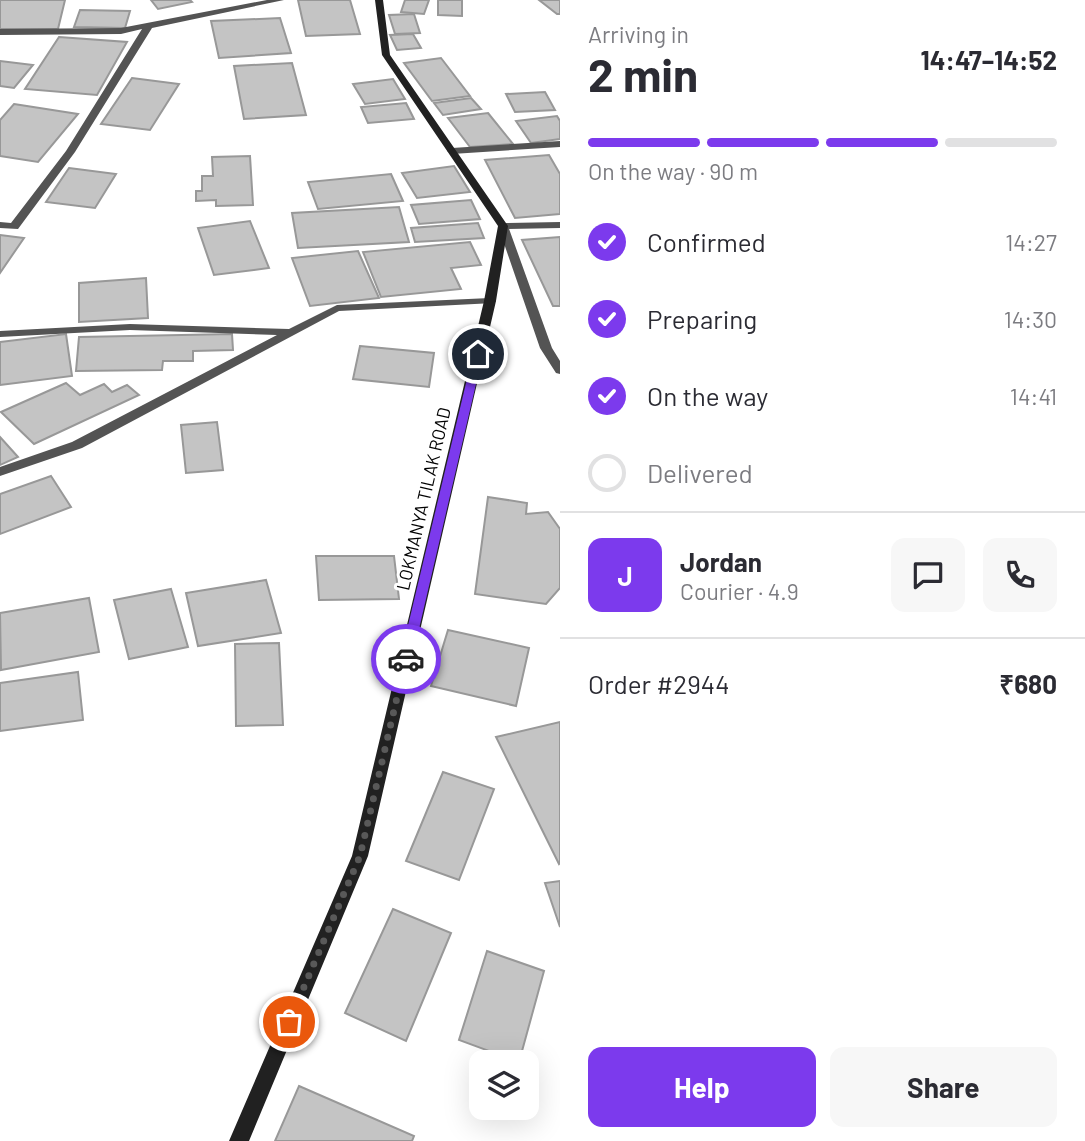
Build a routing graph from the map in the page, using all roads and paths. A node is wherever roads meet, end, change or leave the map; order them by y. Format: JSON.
{"nodes":[{"id":1,"x":208,"y":0,"type":"edge"},
{"id":2,"x":280,"y":0,"type":"edge"},
{"id":3,"x":379,"y":0,"type":"edge"},
{"id":4,"x":217,"y":12,"type":"junction"},
{"id":5,"x":149,"y":25,"type":"junction"},
{"id":6,"x":0,"y":32,"type":"edge"},
{"id":7,"x":560,"y":144,"type":"edge"},
{"id":8,"x":452,"y":151,"type":"junction"},
{"id":9,"x":560,"y":225,"type":"edge"},
{"id":10,"x":0,"y":226,"type":"edge"},
{"id":11,"x":503,"y":226,"type":"junction"},
{"id":12,"x":490,"y":301,"type":"junction"},
{"id":13,"x":290,"y":332,"type":"junction"},
{"id":14,"x":0,"y":334,"type":"edge"},
{"id":15,"x":560,"y":370,"type":"edge"},
{"id":16,"x":0,"y":472,"type":"edge"},
{"id":17,"x":239,"y":1141,"type":"edge"}],
"edges":[{"from":1,"to":4,"type":"street"},
{"from":2,"to":4,"type":"street"},
{"from":3,"to":8,"type":"main road"},
{"from":4,"to":5,"type":"street"},
{"from":5,"to":6,"type":"street"},
{"from":5,"to":10,"type":"street"},
{"from":7,"to":8,"type":"street"},
{"from":8,"to":11,"type":"main road"},
{"from":9,"to":11,"type":"street"},
{"from":11,"to":12,"type":"main road","name":"LOKMANYA TILAK ROAD"},
{"from":11,"to":15,"type":"street"},
{"from":12,"to":13,"type":"street"},
{"from":12,"to":17,"type":"main road","name":"LOKMANYA TILAK ROAD"},
{"from":13,"to":14,"type":"street"},
{"from":13,"to":16,"type":"street"}]}
